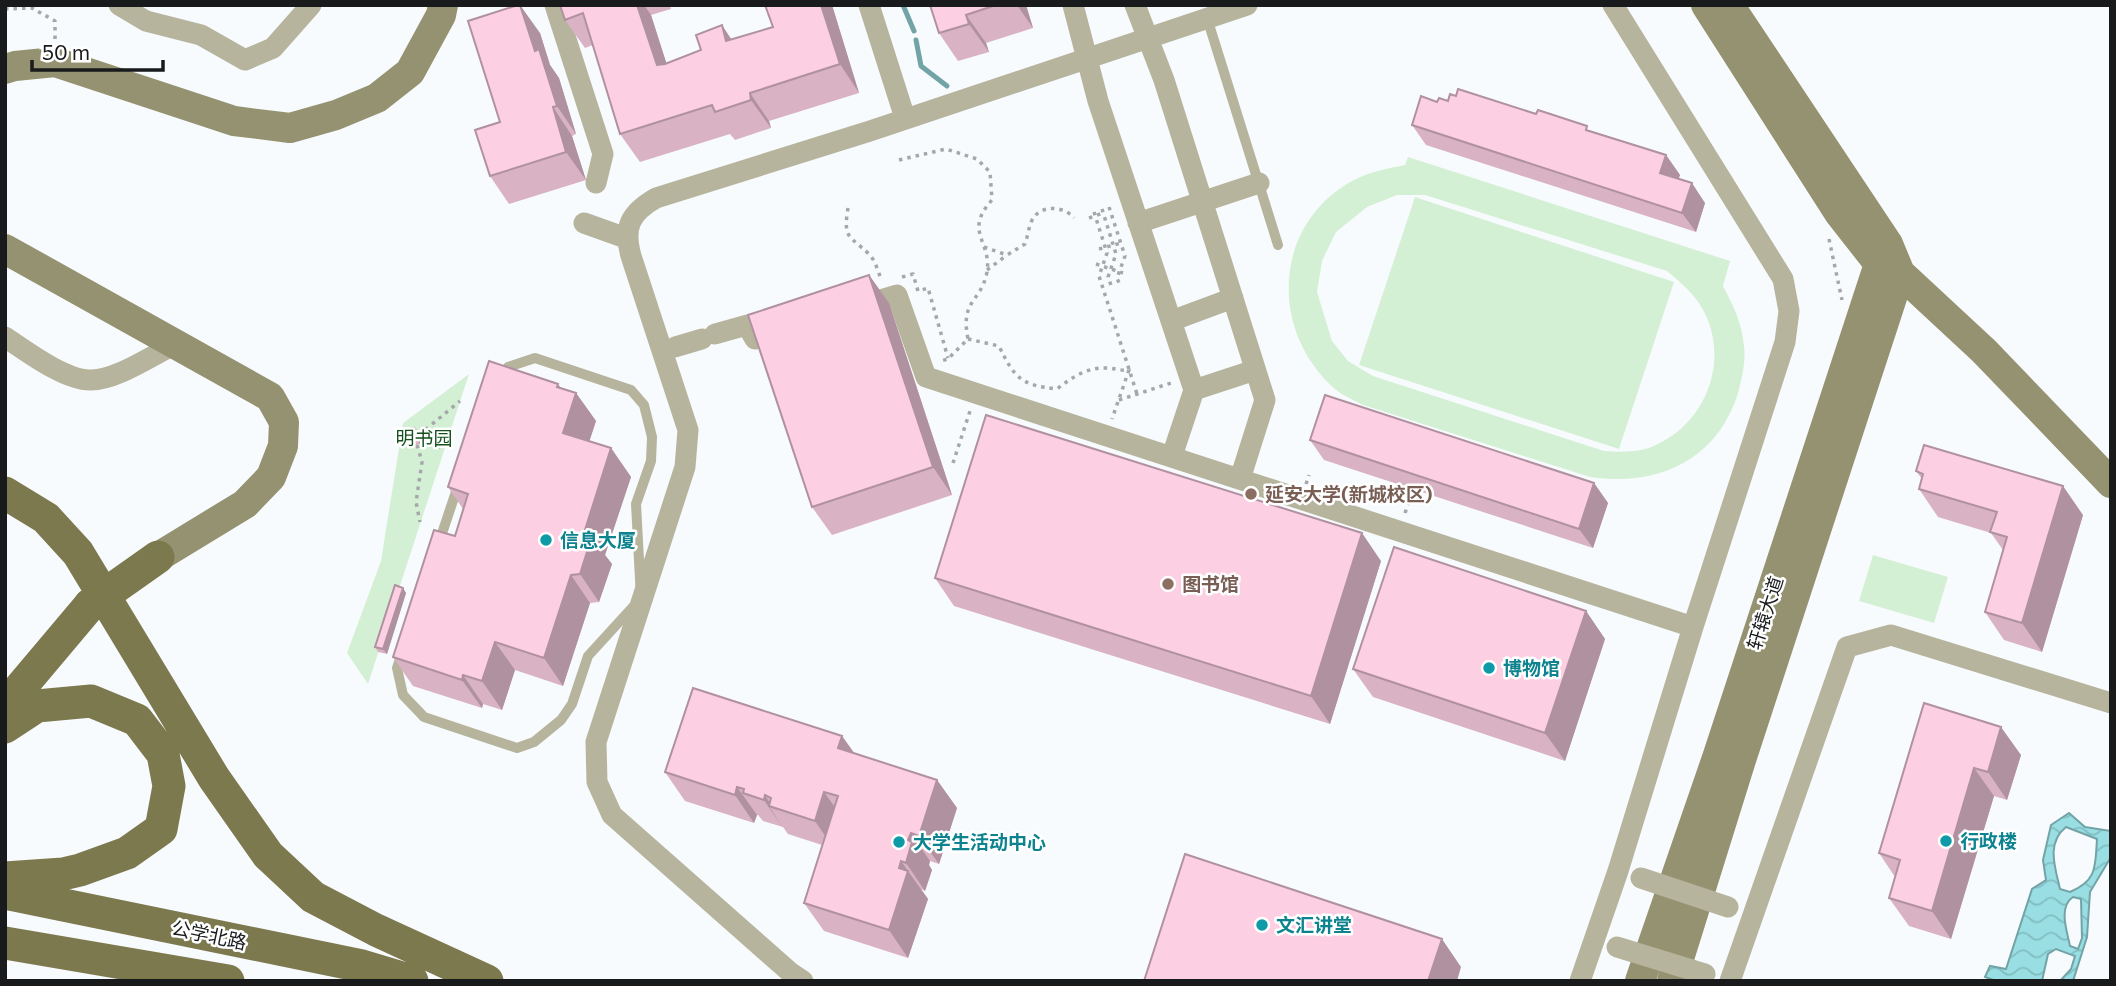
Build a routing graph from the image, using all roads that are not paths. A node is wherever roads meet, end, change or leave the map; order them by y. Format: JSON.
{"nodes":[{"id":1,"x":119,"y":5,"type":"edge"},
{"id":2,"x":311,"y":5,"type":"edge"},
{"id":3,"x":443,"y":5,"type":"edge"},
{"id":4,"x":555,"y":5,"type":"edge"},
{"id":5,"x":869,"y":5,"type":"edge"},
{"id":6,"x":1073,"y":5,"type":"edge"},
{"id":7,"x":1135,"y":5,"type":"edge"},
{"id":8,"x":1247,"y":5,"type":"edge"},
{"id":9,"x":1613,"y":5,"type":"edge"},
{"id":10,"x":1706,"y":5,"type":"edge"},
{"id":11,"x":1729,"y":5,"type":"edge"},
{"id":12,"x":1207,"y":18,"type":"junction"},
{"id":13,"x":1148,"y":38,"type":"junction"},
{"id":14,"x":1087,"y":58,"type":"junction"},
{"id":15,"x":5,"y":69,"type":"edge"},
{"id":16,"x":905,"y":118,"type":"junction"},
{"id":17,"x":596,"y":183,"type":"dead end"},
{"id":18,"x":1259,"y":183,"type":"junction"},
{"id":19,"x":1203,"y":202,"type":"junction"},
{"id":20,"x":584,"y":223,"type":"dead end"},
{"id":21,"x":1139,"y":223,"type":"junction"},
{"id":22,"x":626,"y":238,"type":"junction"},
{"id":23,"x":1278,"y":245,"type":"dead end"},
{"id":24,"x":5,"y":249,"type":"edge"},
{"id":25,"x":1889,"y":260,"type":"junction"},
{"id":26,"x":1233,"y":298,"type":"junction"},
{"id":27,"x":834,"y":314,"type":"edge"},
{"id":28,"x":1171,"y":321,"type":"junction"},
{"id":29,"x":808,"y":323,"type":"edge"},
{"id":30,"x":5,"y":337,"type":"edge"},
{"id":31,"x":176,"y":344,"type":"junction"},
{"id":32,"x":675,"y":347,"type":"dead end"},
{"id":33,"x":1255,"y":370,"type":"junction"},
{"id":34,"x":1191,"y":383,"type":"junction"},
{"id":35,"x":1172,"y":456,"type":"junction"},
{"id":36,"x":1240,"y":479,"type":"junction"},
{"id":37,"x":2111,"y":483,"type":"edge"},
{"id":38,"x":5,"y":493,"type":"edge"},
{"id":39,"x":1402,"y":527,"type":"junction"},
{"id":40,"x":158,"y":557,"type":"joint"},
{"id":41,"x":1397,"y":557,"type":"edge"},
{"id":42,"x":641,"y":598,"type":"junction"},
{"id":43,"x":90,"y":605,"type":"junction"},
{"id":44,"x":1693,"y":627,"type":"junction"},
{"id":45,"x":5,"y":675,"type":"edge"},
{"id":46,"x":2111,"y":703,"type":"edge"},
{"id":47,"x":5,"y":706,"type":"edge"},
{"id":48,"x":5,"y":727,"type":"edge"},
{"id":49,"x":1618,"y":871,"type":"junction"},
{"id":50,"x":5,"y":878,"type":"edge"},
{"id":51,"x":5,"y":893,"type":"edge"},
{"id":52,"x":1752,"y":916,"type":"junction"},
{"id":53,"x":1593,"y":940,"type":"junction"},
{"id":54,"x":5,"y":943,"type":"edge"},
{"id":55,"x":228,"y":981,"type":"edge"},
{"id":56,"x":412,"y":981,"type":"edge"},
{"id":57,"x":487,"y":981,"type":"edge"},
{"id":58,"x":803,"y":981,"type":"edge"},
{"id":59,"x":1580,"y":981,"type":"edge"},
{"id":60,"x":1640,"y":981,"type":"edge"},
{"id":61,"x":1672,"y":981,"type":"edge"},
{"id":62,"x":1729,"y":981,"type":"edge"}],
"edges":[{"from":1,"to":2,"type":"street"},
{"from":3,"to":15,"type":"street"},
{"from":4,"to":17,"type":"street"},
{"from":5,"to":16,"type":"street"},
{"from":6,"to":14,"type":"street"},
{"from":7,"to":13,"type":"street"},
{"from":8,"to":12,"type":"street"},
{"from":9,"to":44,"type":"street"},
{"from":10,"to":25,"type":"street"},
{"from":11,"to":25,"type":"street"},
{"from":12,"to":13,"type":"street"},
{"from":12,"to":18,"type":"lane"},
{"from":13,"to":14,"type":"street"},
{"from":13,"to":19,"type":"street"},
{"from":14,"to":16,"type":"street"},
{"from":14,"to":21,"type":"street"},
{"from":16,"to":22,"type":"street"},
{"from":18,"to":19,"type":"street"},
{"from":18,"to":23,"type":"lane"},
{"from":19,"to":21,"type":"street"},
{"from":19,"to":26,"type":"street"},
{"from":20,"to":22,"type":"street"},
{"from":21,"to":28,"type":"street"},
{"from":22,"to":42,"type":"street"},
{"from":24,"to":31,"type":"street"},
{"from":25,"to":37,"type":"street"},
{"from":25,"to":60,"type":"street","name":"轩辕大道"},
{"from":25,"to":61,"type":"street","name":"轩辕大道"},
{"from":26,"to":28,"type":"street"},
{"from":26,"to":33,"type":"street"},
{"from":27,"to":35,"type":"street"},
{"from":28,"to":34,"type":"street"},
{"from":29,"to":32,"type":"street"},
{"from":30,"to":31,"type":"street"},
{"from":31,"to":40,"type":"street"},
{"from":33,"to":34,"type":"street"},
{"from":33,"to":36,"type":"street"},
{"from":34,"to":35,"type":"street"},
{"from":35,"to":36,"type":"street"},
{"from":36,"to":39,"type":"street"},
{"from":38,"to":57,"type":"main road"},
{"from":39,"to":41,"type":"street"},
{"from":39,"to":44,"type":"street"},
{"from":40,"to":43,"type":"main road","bridge":true},
{"from":42,"to":42,"type":"lane"},
{"from":42,"to":58,"type":"street"},
{"from":43,"to":45,"type":"main road"},
{"from":43,"to":47,"type":"main road"},
{"from":44,"to":49,"type":"street"},
{"from":46,"to":52,"type":"street"},
{"from":48,"to":50,"type":"main road"},
{"from":49,"to":52,"type":"street","bridge":true},
{"from":49,"to":53,"type":"street"},
{"from":51,"to":56,"type":"main road","name":"公学北路"},
{"from":52,"to":62,"type":"street"},
{"from":53,"to":59,"type":"street"},
{"from":53,"to":62,"type":"street","bridge":true},
{"from":54,"to":55,"type":"main road","name":"公学北路"}]}
